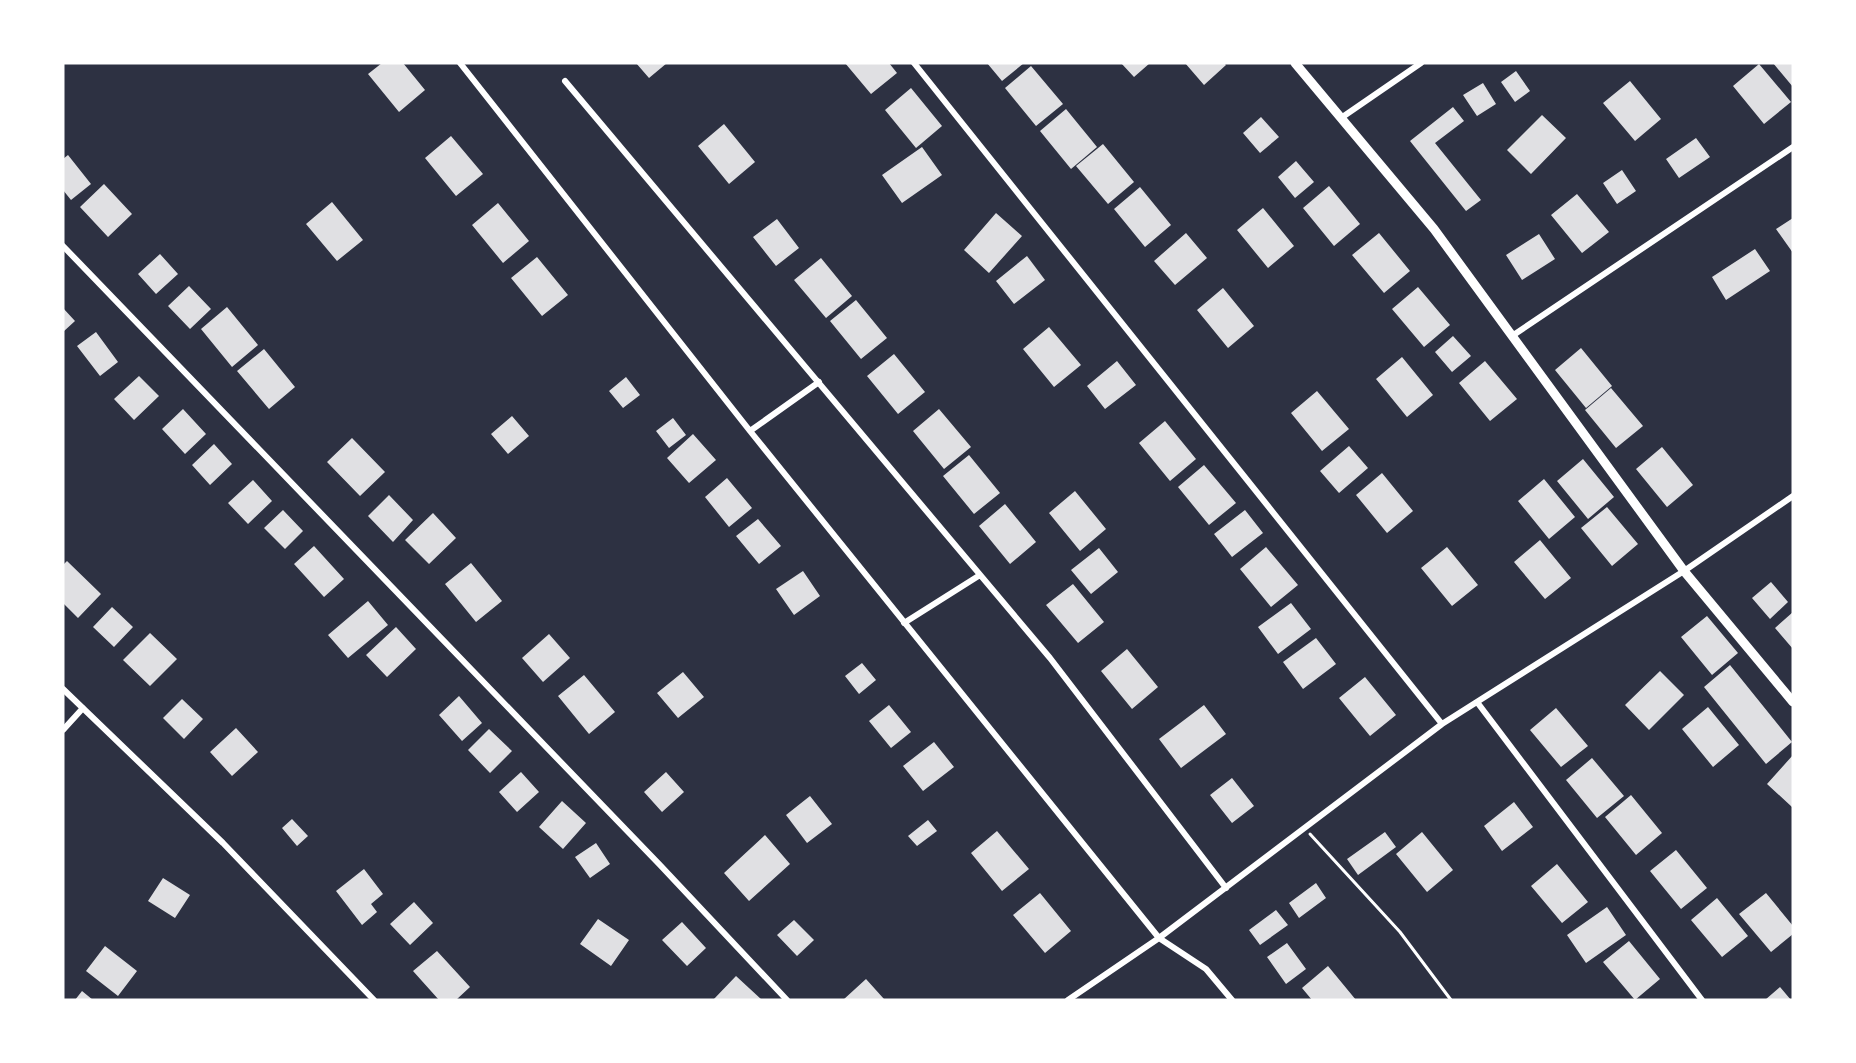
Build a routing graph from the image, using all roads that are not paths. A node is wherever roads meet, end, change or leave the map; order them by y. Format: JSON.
{"nodes":[{"id":1,"x":460,"y":63,"type":"edge"},
{"id":2,"x":914,"y":63,"type":"edge"},
{"id":3,"x":1295,"y":63,"type":"edge"},
{"id":4,"x":1421,"y":63,"type":"edge"},
{"id":5,"x":565,"y":81,"type":"dead end"},
{"id":6,"x":1341,"y":118,"type":"junction"},
{"id":7,"x":1793,"y":147,"type":"edge"},
{"id":8,"x":63,"y":246,"type":"edge"},
{"id":9,"x":1512,"y":336,"type":"junction"},
{"id":10,"x":819,"y":382,"type":"junction"},
{"id":11,"x":750,"y":431,"type":"junction"},
{"id":12,"x":1793,"y":496,"type":"edge"},
{"id":13,"x":1684,"y":571,"type":"junction"},
{"id":14,"x":980,"y":575,"type":"junction"},
{"id":15,"x":904,"y":623,"type":"junction"},
{"id":16,"x":63,"y":688,"type":"edge"},
{"id":17,"x":1477,"y":702,"type":"junction"},
{"id":18,"x":1793,"y":702,"type":"edge"},
{"id":19,"x":83,"y":708,"type":"junction"},
{"id":20,"x":1442,"y":724,"type":"junction"},
{"id":21,"x":63,"y":729,"type":"edge"},
{"id":22,"x":1226,"y":888,"type":"junction"},
{"id":23,"x":1160,"y":938,"type":"junction"},
{"id":24,"x":374,"y":1000,"type":"edge"},
{"id":25,"x":787,"y":1000,"type":"edge"},
{"id":26,"x":1068,"y":1000,"type":"edge"},
{"id":27,"x":1232,"y":1000,"type":"edge"},
{"id":28,"x":1702,"y":1000,"type":"edge"}],
"edges":[{"from":1,"to":11,"type":"street"},
{"from":2,"to":20,"type":"street"},
{"from":3,"to":6,"type":"street"},
{"from":4,"to":6,"type":"street"},
{"from":5,"to":10,"type":"street"},
{"from":6,"to":9,"type":"street"},
{"from":7,"to":9,"type":"street"},
{"from":8,"to":25,"type":"street"},
{"from":9,"to":13,"type":"street"},
{"from":10,"to":11,"type":"street"},
{"from":10,"to":14,"type":"street"},
{"from":11,"to":15,"type":"street"},
{"from":12,"to":13,"type":"street"},
{"from":13,"to":17,"type":"street"},
{"from":13,"to":18,"type":"street"},
{"from":14,"to":15,"type":"street"},
{"from":14,"to":22,"type":"street"},
{"from":15,"to":23,"type":"street"},
{"from":16,"to":19,"type":"street"},
{"from":17,"to":20,"type":"street"},
{"from":17,"to":28,"type":"street"},
{"from":19,"to":21,"type":"street"},
{"from":19,"to":24,"type":"street"},
{"from":20,"to":22,"type":"street"},
{"from":22,"to":23,"type":"street"},
{"from":23,"to":26,"type":"street"},
{"from":23,"to":27,"type":"street"}]}
